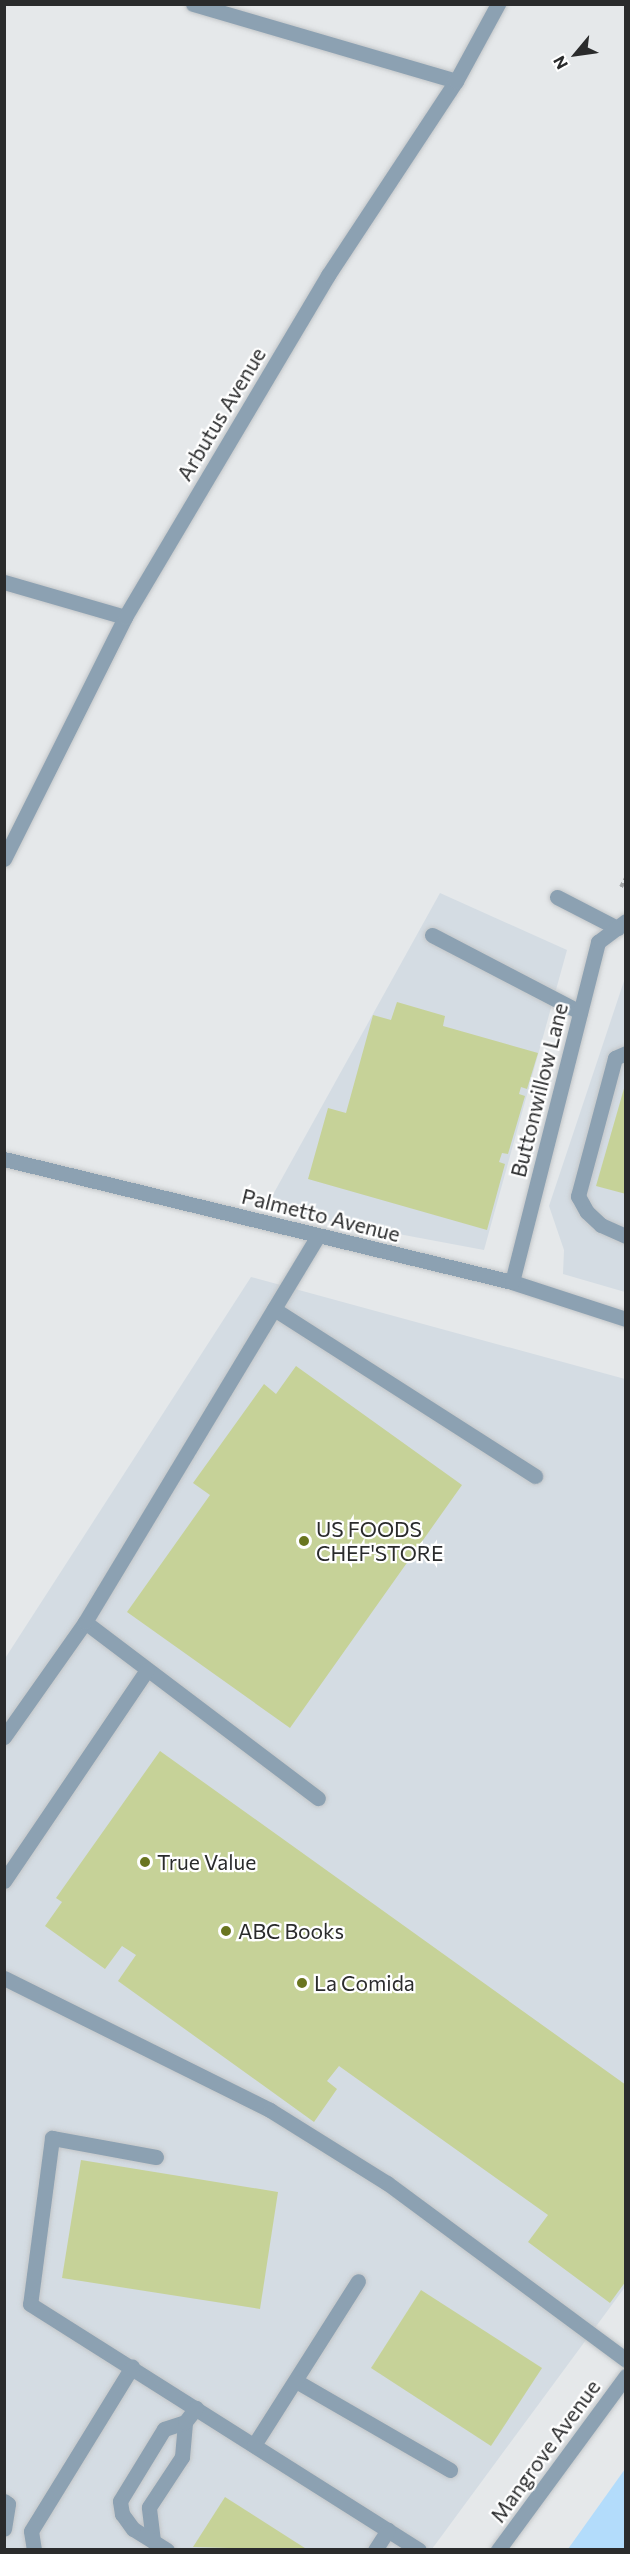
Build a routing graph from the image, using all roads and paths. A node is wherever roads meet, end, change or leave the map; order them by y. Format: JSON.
{"nodes":[{"id":1,"x":193,"y":4,"type":"edge"},
{"id":2,"x":498,"y":4,"type":"edge"},
{"id":3,"x":456,"y":81,"type":"junction"},
{"id":4,"x":4,"y":582,"type":"edge"},
{"id":5,"x":125,"y":617,"type":"junction"},
{"id":6,"x":4,"y":859,"type":"edge"},
{"id":7,"x":626,"y":878,"type":"edge"},
{"id":8,"x":626,"y":884,"type":"edge"},
{"id":9,"x":556,"y":897,"type":"dead end"},
{"id":10,"x":621,"y":925,"type":"edge"},
{"id":11,"x":432,"y":935,"type":"dead end"},
{"id":12,"x":580,"y":1012,"type":"junction"},
{"id":13,"x":626,"y":1053,"type":"edge"},
{"id":14,"x":4,"y":1159,"type":"edge"},
{"id":15,"x":318,"y":1236,"type":"junction"},
{"id":16,"x":626,"y":1236,"type":"edge"},
{"id":17,"x":512,"y":1282,"type":"junction"},
{"id":18,"x":274,"y":1309,"type":"junction"},
{"id":19,"x":626,"y":1319,"type":"edge"},
{"id":20,"x":535,"y":1476,"type":"dead end"},
{"id":21,"x":85,"y":1622,"type":"junction"},
{"id":22,"x":147,"y":1670,"type":"junction"},
{"id":23,"x":4,"y":1737,"type":"edge"},
{"id":24,"x":318,"y":1798,"type":"dead end"},
{"id":25,"x":4,"y":1881,"type":"edge"},
{"id":26,"x":4,"y":1978,"type":"edge"},
{"id":27,"x":156,"y":2157,"type":"dead end"},
{"id":28,"x":358,"y":2281,"type":"dead end"},
{"id":29,"x":626,"y":2360,"type":"edge"},
{"id":30,"x":132,"y":2367,"type":"junction"},
{"id":31,"x":626,"y":2376,"type":"edge"},
{"id":32,"x":296,"y":2381,"type":"junction"},
{"id":33,"x":196,"y":2408,"type":"junction"},
{"id":34,"x":185,"y":2422,"type":"junction"},
{"id":35,"x":254,"y":2445,"type":"junction"},
{"id":36,"x":450,"y":2470,"type":"dead end"},
{"id":37,"x":4,"y":2501,"type":"edge"},
{"id":38,"x":4,"y":2529,"type":"edge"},
{"id":39,"x":388,"y":2530,"type":"junction"},
{"id":40,"x":153,"y":2541,"type":"junction"},
{"id":41,"x":34,"y":2550,"type":"edge"},
{"id":42,"x":167,"y":2550,"type":"edge"},
{"id":43,"x":375,"y":2550,"type":"edge"},
{"id":44,"x":419,"y":2550,"type":"edge"},
{"id":45,"x":498,"y":2550,"type":"edge"}],
"edges":[{"from":1,"to":3,"type":"street"},
{"from":2,"to":3,"type":"street","name":"Arbutus Avenue"},
{"from":3,"to":5,"type":"street","name":"Arbutus Avenue"},
{"from":4,"to":5,"type":"street"},
{"from":5,"to":6,"type":"street","name":"Arbutus Avenue"},
{"from":7,"to":8,"type":"path"},
{"from":9,"to":10,"type":"street"},
{"from":10,"to":12,"type":"street","name":"Buttonwillow Lane"},
{"from":11,"to":12,"type":"street"},
{"from":12,"to":17,"type":"street","name":"Buttonwillow Lane"},
{"from":13,"to":16,"type":"street"},
{"from":14,"to":15,"type":"street","name":"Palmetto Avenue"},
{"from":15,"to":17,"type":"street","name":"Palmetto Avenue"},
{"from":15,"to":18,"type":"street"},
{"from":17,"to":19,"type":"street","name":"Palmetto Avenue"},
{"from":18,"to":20,"type":"street"},
{"from":18,"to":21,"type":"street"},
{"from":21,"to":22,"type":"street"},
{"from":21,"to":23,"type":"street"},
{"from":22,"to":24,"type":"street"},
{"from":22,"to":25,"type":"street"},
{"from":26,"to":29,"type":"street"},
{"from":27,"to":30,"type":"street"},
{"from":28,"to":32,"type":"street"},
{"from":30,"to":33,"type":"street"},
{"from":30,"to":41,"type":"street"},
{"from":31,"to":45,"type":"street","name":"Mangrove Avenue"},
{"from":32,"to":35,"type":"street"},
{"from":32,"to":36,"type":"street"},
{"from":33,"to":34,"type":"street"},
{"from":33,"to":35,"type":"street"},
{"from":34,"to":40,"type":"street"},
{"from":34,"to":40,"type":"street"},
{"from":35,"to":39,"type":"street"},
{"from":37,"to":38,"type":"street"},
{"from":39,"to":43,"type":"street"},
{"from":39,"to":44,"type":"street"},
{"from":40,"to":42,"type":"street"}]}
